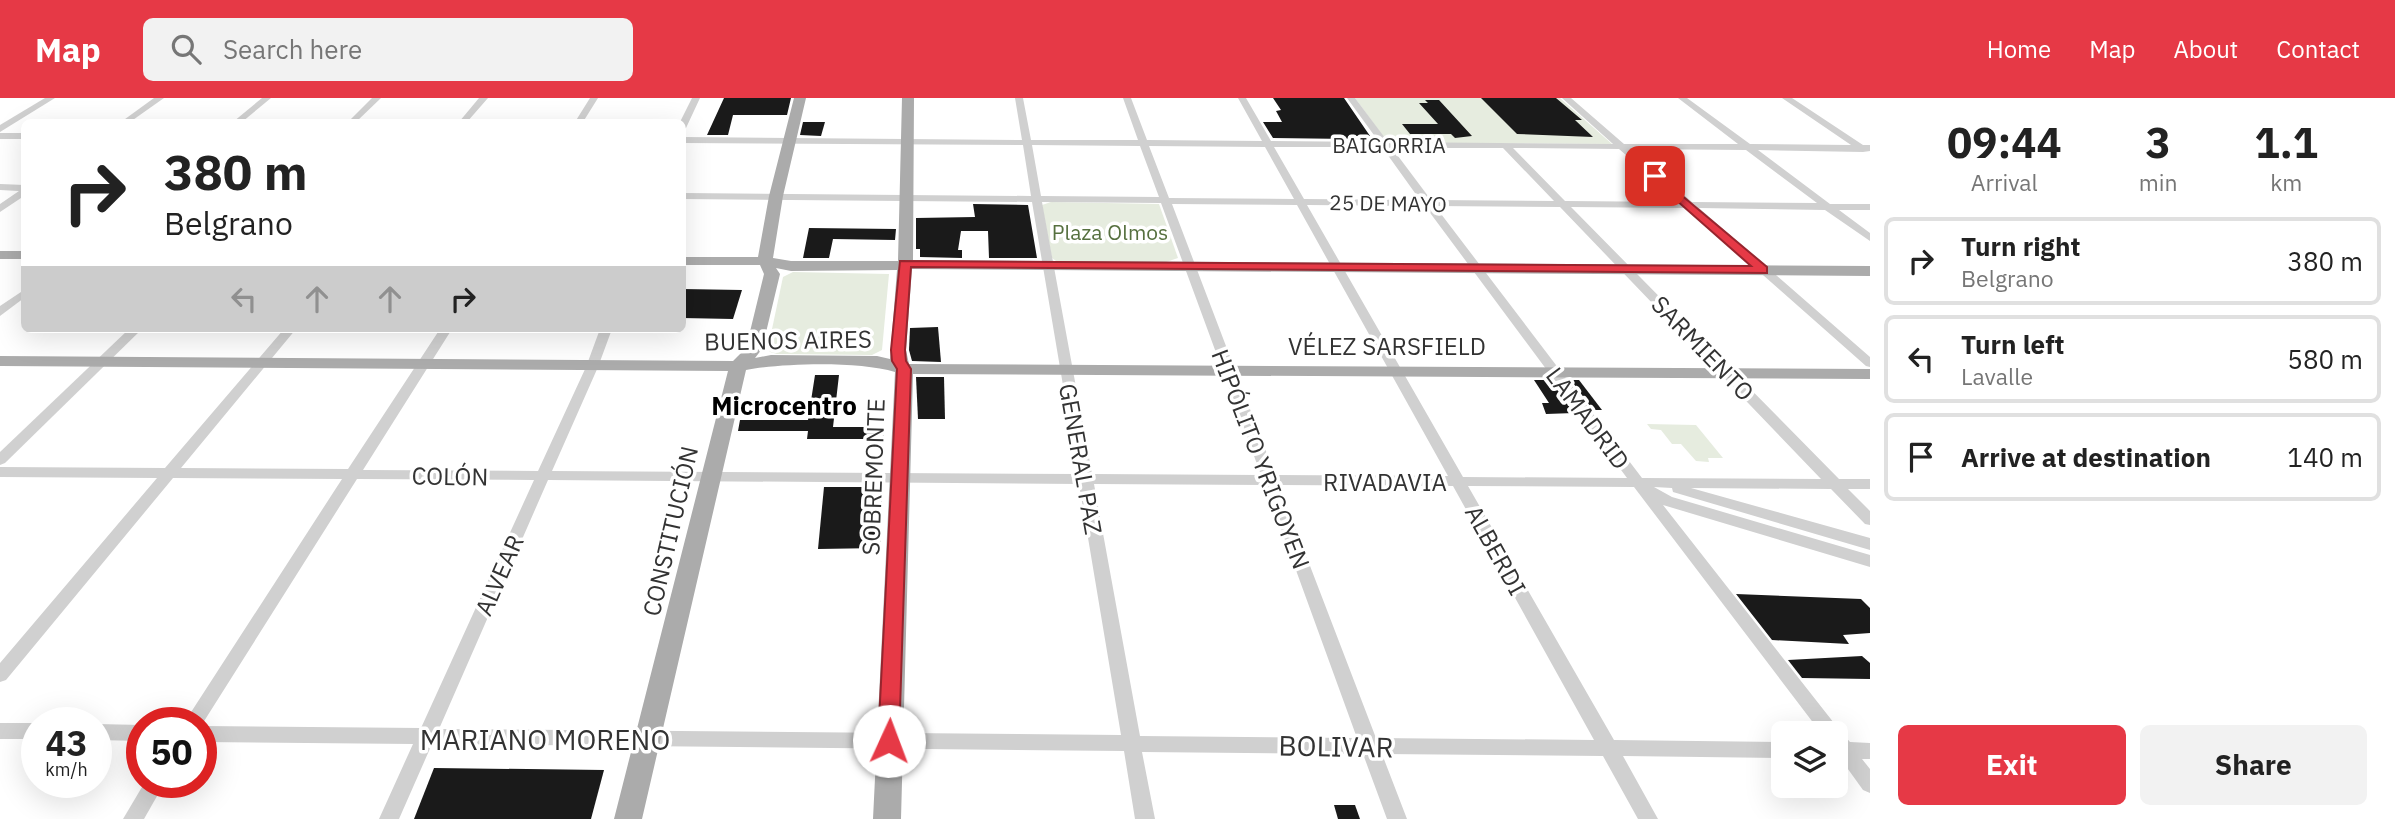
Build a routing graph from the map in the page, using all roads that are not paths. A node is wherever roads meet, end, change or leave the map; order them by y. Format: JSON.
{"nodes":[{"id":1,"x":51,"y":98,"type":"edge"},
{"id":2,"x":160,"y":98,"type":"edge"},
{"id":3,"x":267,"y":98,"type":"edge"},
{"id":4,"x":377,"y":98,"type":"edge"},
{"id":5,"x":484,"y":98,"type":"edge"},
{"id":6,"x":594,"y":98,"type":"edge"},
{"id":7,"x":695,"y":98,"type":"edge"},
{"id":8,"x":800,"y":98,"type":"edge"},
{"id":9,"x":908,"y":98,"type":"edge"},
{"id":10,"x":1019,"y":98,"type":"edge"},
{"id":11,"x":1127,"y":98,"type":"edge"},
{"id":12,"x":1242,"y":98,"type":"edge"},
{"id":13,"x":1351,"y":98,"type":"edge"},
{"id":14,"x":1566,"y":98,"type":"edge"},
{"id":15,"x":1682,"y":98,"type":"edge"},
{"id":16,"x":1786,"y":98,"type":"edge"},
{"id":17,"x":129,"y":119,"type":"edge"},
{"id":18,"x":241,"y":119,"type":"edge"},
{"id":19,"x":355,"y":119,"type":"edge"},
{"id":20,"x":466,"y":119,"type":"edge"},
{"id":21,"x":581,"y":119,"type":"edge"},
{"id":22,"x":686,"y":119,"type":"edge"},
{"id":23,"x":0,"y":129,"type":"edge"},
{"id":24,"x":0,"y":136,"type":"edge"},
{"id":25,"x":21,"y":136,"type":"edge"},
{"id":26,"x":686,"y":141,"type":"edge"},
{"id":27,"x":790,"y":141,"type":"junction"},
{"id":28,"x":908,"y":142,"type":"junction"},
{"id":29,"x":1028,"y":143,"type":"junction"},
{"id":30,"x":1144,"y":143,"type":"junction"},
{"id":31,"x":1268,"y":144,"type":"junction"},
{"id":32,"x":1385,"y":145,"type":"junction"},
{"id":33,"x":1506,"y":146,"type":"junction"},
{"id":34,"x":1621,"y":146,"type":"junction"},
{"id":35,"x":1749,"y":147,"type":"junction"},
{"id":36,"x":1868,"y":150,"type":"edge"},
{"id":37,"x":0,"y":187,"type":"edge"},
{"id":38,"x":21,"y":190,"type":"edge"},
{"id":39,"x":21,"y":192,"type":"edge"},
{"id":40,"x":686,"y":195,"type":"edge"},
{"id":41,"x":776,"y":196,"type":"junction"},
{"id":42,"x":906,"y":197,"type":"junction"},
{"id":43,"x":1037,"y":199,"type":"junction"},
{"id":44,"x":1164,"y":201,"type":"junction"},
{"id":45,"x":1300,"y":202,"type":"junction"},
{"id":46,"x":1427,"y":203,"type":"junction"},
{"id":47,"x":1563,"y":204,"type":"junction"},
{"id":48,"x":1689,"y":205,"type":"junction"},
{"id":49,"x":1828,"y":207,"type":"junction"},
{"id":50,"x":1870,"y":207,"type":"edge"},
{"id":51,"x":0,"y":209,"type":"edge"},
{"id":52,"x":1870,"y":238,"type":"edge"},
{"id":53,"x":0,"y":255,"type":"edge"},
{"id":54,"x":21,"y":255,"type":"edge"},
{"id":55,"x":686,"y":261,"type":"edge"},
{"id":56,"x":765,"y":261,"type":"junction"},
{"id":57,"x":905,"y":264,"type":"junction"},
{"id":58,"x":1048,"y":264,"type":"junction"},
{"id":59,"x":1190,"y":266,"type":"junction"},
{"id":60,"x":1337,"y":267,"type":"junction"},
{"id":61,"x":1474,"y":267,"type":"junction"},
{"id":62,"x":1627,"y":269,"type":"junction"},
{"id":63,"x":1762,"y":270,"type":"junction"},
{"id":64,"x":1870,"y":271,"type":"edge"},
{"id":65,"x":21,"y":296,"type":"edge"},
{"id":66,"x":0,"y":313,"type":"edge"},
{"id":67,"x":132,"y":333,"type":"edge"},
{"id":68,"x":287,"y":333,"type":"edge"},
{"id":69,"x":443,"y":333,"type":"edge"},
{"id":70,"x":605,"y":333,"type":"edge"},
{"id":71,"x":0,"y":361,"type":"edge"},
{"id":72,"x":101,"y":363,"type":"junction"},
{"id":73,"x":1870,"y":363,"type":"edge"},
{"id":74,"x":261,"y":364,"type":"junction"},
{"id":75,"x":422,"y":366,"type":"junction"},
{"id":76,"x":738,"y":366,"type":"junction"},
{"id":77,"x":592,"y":367,"type":"junction"},
{"id":78,"x":904,"y":369,"type":"junction"},
{"id":79,"x":1066,"y":369,"type":"junction"},
{"id":80,"x":1227,"y":370,"type":"junction"},
{"id":81,"x":1395,"y":370,"type":"junction"},
{"id":82,"x":1554,"y":373,"type":"junction"},
{"id":83,"x":1728,"y":374,"type":"junction"},
{"id":84,"x":1870,"y":374,"type":"edge"},
{"id":85,"x":0,"y":460,"type":"edge"},
{"id":86,"x":0,"y":472,"type":"edge"},
{"id":87,"x":169,"y":474,"type":"junction"},
{"id":88,"x":352,"y":475,"type":"junction"},
{"id":89,"x":542,"y":477,"type":"junction"},
{"id":90,"x":709,"y":478,"type":"junction"},
{"id":91,"x":900,"y":479,"type":"junction"},
{"id":92,"x":1084,"y":481,"type":"junction"},
{"id":93,"x":1270,"y":482,"type":"junction"},
{"id":94,"x":1458,"y":483,"type":"junction"},
{"id":95,"x":1833,"y":484,"type":"junction"},
{"id":96,"x":1870,"y":484,"type":"edge"},
{"id":97,"x":1638,"y":485,"type":"junction"},
{"id":98,"x":1870,"y":520,"type":"edge"},
{"id":99,"x":1870,"y":544,"type":"edge"},
{"id":100,"x":1870,"y":561,"type":"edge"},
{"id":101,"x":0,"y":675,"type":"edge"},
{"id":102,"x":203,"y":707,"type":"edge"},
{"id":103,"x":1823,"y":721,"type":"edge"},
{"id":104,"x":0,"y":731,"type":"edge"},
{"id":105,"x":21,"y":732,"type":"edge"},
{"id":106,"x":217,"y":734,"type":"edge"},
{"id":107,"x":425,"y":738,"type":"junction"},
{"id":108,"x":647,"y":740,"type":"junction"},
{"id":109,"x":889,"y":741,"type":"junction"},
{"id":110,"x":1132,"y":744,"type":"junction"},
{"id":111,"x":1368,"y":746,"type":"junction"},
{"id":112,"x":1848,"y":747,"type":"edge"},
{"id":113,"x":1609,"y":749,"type":"junction"},
{"id":114,"x":1771,"y":750,"type":"edge"},
{"id":115,"x":1870,"y":751,"type":"edge"},
{"id":116,"x":1848,"y":757,"type":"edge"},
{"id":117,"x":1870,"y":784,"type":"edge"},
{"id":118,"x":146,"y":798,"type":"edge"},
{"id":119,"x":133,"y":819,"type":"edge"},
{"id":120,"x":389,"y":819,"type":"edge"},
{"id":121,"x":628,"y":819,"type":"edge"},
{"id":122,"x":887,"y":819,"type":"edge"},
{"id":123,"x":1145,"y":819,"type":"edge"},
{"id":124,"x":1396,"y":819,"type":"edge"},
{"id":125,"x":1648,"y":819,"type":"edge"}],
"edges":[{"from":1,"to":23,"type":"street"},
{"from":2,"to":17,"type":"street"},
{"from":3,"to":18,"type":"street"},
{"from":4,"to":19,"type":"street"},
{"from":5,"to":20,"type":"street"},
{"from":6,"to":21,"type":"street"},
{"from":7,"to":22,"type":"street"},
{"from":8,"to":27,"type":"main road","name":"CONSTITUCIÓN"},
{"from":9,"to":28,"type":"main road","name":"SOBREMONTE"},
{"from":10,"to":29,"type":"street","name":"GENERAL PAZ"},
{"from":11,"to":30,"type":"street","name":"HIPÓLITO YRIGOYEN"},
{"from":12,"to":31,"type":"street","name":"ALBERDI"},
{"from":13,"to":32,"type":"street","name":"LAMADRID"},
{"from":14,"to":34,"type":"street"},
{"from":15,"to":35,"type":"street"},
{"from":16,"to":36,"type":"street"},
{"from":24,"to":25,"type":"street"},
{"from":26,"to":27,"type":"street","name":"BAIGORRIA"},
{"from":27,"to":28,"type":"street","name":"BAIGORRIA"},
{"from":27,"to":41,"type":"main road","name":"CONSTITUCIÓN"},
{"from":28,"to":29,"type":"street","name":"BAIGORRIA"},
{"from":28,"to":42,"type":"main road","name":"SOBREMONTE"},
{"from":29,"to":30,"type":"street","name":"BAIGORRIA"},
{"from":29,"to":43,"type":"street","name":"GENERAL PAZ"},
{"from":30,"to":31,"type":"street","name":"BAIGORRIA"},
{"from":30,"to":44,"type":"street","name":"HIPÓLITO YRIGOYEN"},
{"from":31,"to":32,"type":"street","name":"BAIGORRIA"},
{"from":31,"to":45,"type":"street","name":"ALBERDI"},
{"from":32,"to":33,"type":"street","name":"BAIGORRIA"},
{"from":32,"to":46,"type":"street","name":"LAMADRID"},
{"from":33,"to":34,"type":"street","name":"BAIGORRIA"},
{"from":33,"to":47,"type":"street","name":"SARMIENTO"},
{"from":34,"to":35,"type":"street","name":"BAIGORRIA"},
{"from":34,"to":48,"type":"street"},
{"from":35,"to":36,"type":"street","name":"BAIGORRIA"},
{"from":35,"to":49,"type":"street"},
{"from":37,"to":38,"type":"street"},
{"from":39,"to":51,"type":"street"},
{"from":40,"to":41,"type":"street","name":"25 DE MAYO"},
{"from":41,"to":42,"type":"street","name":"25 DE MAYO"},
{"from":41,"to":56,"type":"main road","name":"CONSTITUCIÓN"},
{"from":42,"to":43,"type":"street","name":"25 DE MAYO"},
{"from":42,"to":57,"type":"main road","name":"SOBREMONTE"},
{"from":43,"to":44,"type":"street","name":"25 DE MAYO"},
{"from":43,"to":58,"type":"street","name":"GENERAL PAZ"},
{"from":44,"to":45,"type":"street","name":"25 DE MAYO"},
{"from":44,"to":59,"type":"street","name":"HIPÓLITO YRIGOYEN"},
{"from":45,"to":46,"type":"street","name":"25 DE MAYO"},
{"from":45,"to":60,"type":"street","name":"ALBERDI"},
{"from":46,"to":47,"type":"street","name":"25 DE MAYO"},
{"from":46,"to":61,"type":"street","name":"LAMADRID"},
{"from":47,"to":48,"type":"street","name":"25 DE MAYO"},
{"from":47,"to":62,"type":"street","name":"SARMIENTO"},
{"from":48,"to":49,"type":"street","name":"25 DE MAYO"},
{"from":48,"to":63,"type":"street"},
{"from":49,"to":50,"type":"street","name":"25 DE MAYO"},
{"from":49,"to":52,"type":"street"},
{"from":53,"to":54,"type":"main road"},
{"from":55,"to":56,"type":"main road"},
{"from":56,"to":57,"type":"main road"},
{"from":56,"to":76,"type":"main road","name":"CONSTITUCIÓN"},
{"from":57,"to":58,"type":"main road"},
{"from":57,"to":78,"type":"main road","name":"SOBREMONTE"},
{"from":58,"to":59,"type":"main road"},
{"from":58,"to":79,"type":"street","name":"GENERAL PAZ"},
{"from":59,"to":60,"type":"main road"},
{"from":59,"to":80,"type":"street","name":"HIPÓLITO YRIGOYEN"},
{"from":60,"to":61,"type":"main road"},
{"from":60,"to":81,"type":"street","name":"ALBERDI"},
{"from":61,"to":62,"type":"main road"},
{"from":61,"to":82,"type":"street","name":"LAMADRID"},
{"from":62,"to":63,"type":"main road"},
{"from":62,"to":83,"type":"street","name":"SARMIENTO"},
{"from":63,"to":64,"type":"main road"},
{"from":63,"to":73,"type":"street"},
{"from":65,"to":66,"type":"street"},
{"from":67,"to":72,"type":"street"},
{"from":68,"to":74,"type":"street"},
{"from":69,"to":75,"type":"street"},
{"from":70,"to":77,"type":"street","name":"ALVEAR"},
{"from":71,"to":72,"type":"main road","name":"BUENOS AIRES"},
{"from":72,"to":74,"type":"main road","name":"BUENOS AIRES"},
{"from":72,"to":85,"type":"street"},
{"from":74,"to":75,"type":"main road","name":"BUENOS AIRES"},
{"from":74,"to":87,"type":"street"},
{"from":75,"to":77,"type":"main road","name":"BUENOS AIRES"},
{"from":75,"to":88,"type":"street"},
{"from":76,"to":77,"type":"main road","name":"BUENOS AIRES"},
{"from":76,"to":78,"type":"main road","name":"BUENOS AIRES"},
{"from":76,"to":90,"type":"main road","name":"CONSTITUCIÓN"},
{"from":77,"to":89,"type":"street","name":"ALVEAR"},
{"from":78,"to":79,"type":"main road","name":"VÉLEZ SARSFIELD"},
{"from":78,"to":91,"type":"main road","name":"SOBREMONTE"},
{"from":79,"to":80,"type":"main road","name":"VÉLEZ SARSFIELD"},
{"from":79,"to":92,"type":"street","name":"GENERAL PAZ"},
{"from":80,"to":81,"type":"main road","name":"VÉLEZ SARSFIELD"},
{"from":80,"to":93,"type":"street","name":"HIPÓLITO YRIGOYEN"},
{"from":81,"to":82,"type":"main road","name":"VÉLEZ SARSFIELD"},
{"from":81,"to":94,"type":"street","name":"ALBERDI"},
{"from":82,"to":83,"type":"main road","name":"VÉLEZ SARSFIELD"},
{"from":82,"to":97,"type":"street","name":"LAMADRID"},
{"from":83,"to":84,"type":"main road","name":"VÉLEZ SARSFIELD"},
{"from":83,"to":95,"type":"street","name":"SARMIENTO"},
{"from":86,"to":87,"type":"street","name":"COLÓN"},
{"from":87,"to":88,"type":"street","name":"COLÓN"},
{"from":87,"to":101,"type":"street"},
{"from":88,"to":89,"type":"street","name":"COLÓN"},
{"from":88,"to":102,"type":"street"},
{"from":89,"to":90,"type":"street","name":"COLÓN"},
{"from":89,"to":107,"type":"street","name":"ALVEAR"},
{"from":90,"to":91,"type":"street","name":"COLÓN"},
{"from":90,"to":108,"type":"main road","name":"CONSTITUCIÓN"},
{"from":91,"to":92,"type":"street","name":"RIVADAVIA"},
{"from":91,"to":109,"type":"main road","name":"SOBREMONTE"},
{"from":92,"to":93,"type":"street","name":"RIVADAVIA"},
{"from":92,"to":110,"type":"street","name":"GENERAL PAZ"},
{"from":93,"to":94,"type":"street","name":"RIVADAVIA"},
{"from":93,"to":111,"type":"street","name":"HIPÓLITO YRIGOYEN"},
{"from":94,"to":97,"type":"street","name":"RIVADAVIA"},
{"from":94,"to":113,"type":"street","name":"ALBERDI"},
{"from":95,"to":96,"type":"street","name":"RIVADAVIA"},
{"from":95,"to":97,"type":"street","name":"RIVADAVIA"},
{"from":95,"to":98,"type":"street","name":"SARMIENTO"},
{"from":97,"to":99,"type":"street"},
{"from":97,"to":100,"type":"street"},
{"from":97,"to":103,"type":"street","name":"LAMADRID"},
{"from":104,"to":105,"type":"street"},
{"from":106,"to":107,"type":"street","name":"MARIANO MORENO"},
{"from":107,"to":108,"type":"street","name":"MARIANO MORENO"},
{"from":107,"to":120,"type":"street","name":"ALVEAR"},
{"from":108,"to":109,"type":"street","name":"MARIANO MORENO"},
{"from":108,"to":121,"type":"main road","name":"CONSTITUCIÓN"},
{"from":109,"to":110,"type":"street","name":"BOLIVAR"},
{"from":109,"to":122,"type":"main road","name":"SOBREMONTE"},
{"from":110,"to":111,"type":"street","name":"BOLIVAR"},
{"from":110,"to":123,"type":"street","name":"GENERAL PAZ"},
{"from":111,"to":113,"type":"street","name":"BOLIVAR"},
{"from":111,"to":124,"type":"street","name":"HIPÓLITO YRIGOYEN"},
{"from":112,"to":115,"type":"street"},
{"from":113,"to":114,"type":"street","name":"BOLIVAR"},
{"from":113,"to":125,"type":"street","name":"ALBERDI"},
{"from":116,"to":117,"type":"street"},
{"from":118,"to":119,"type":"street"}]}
